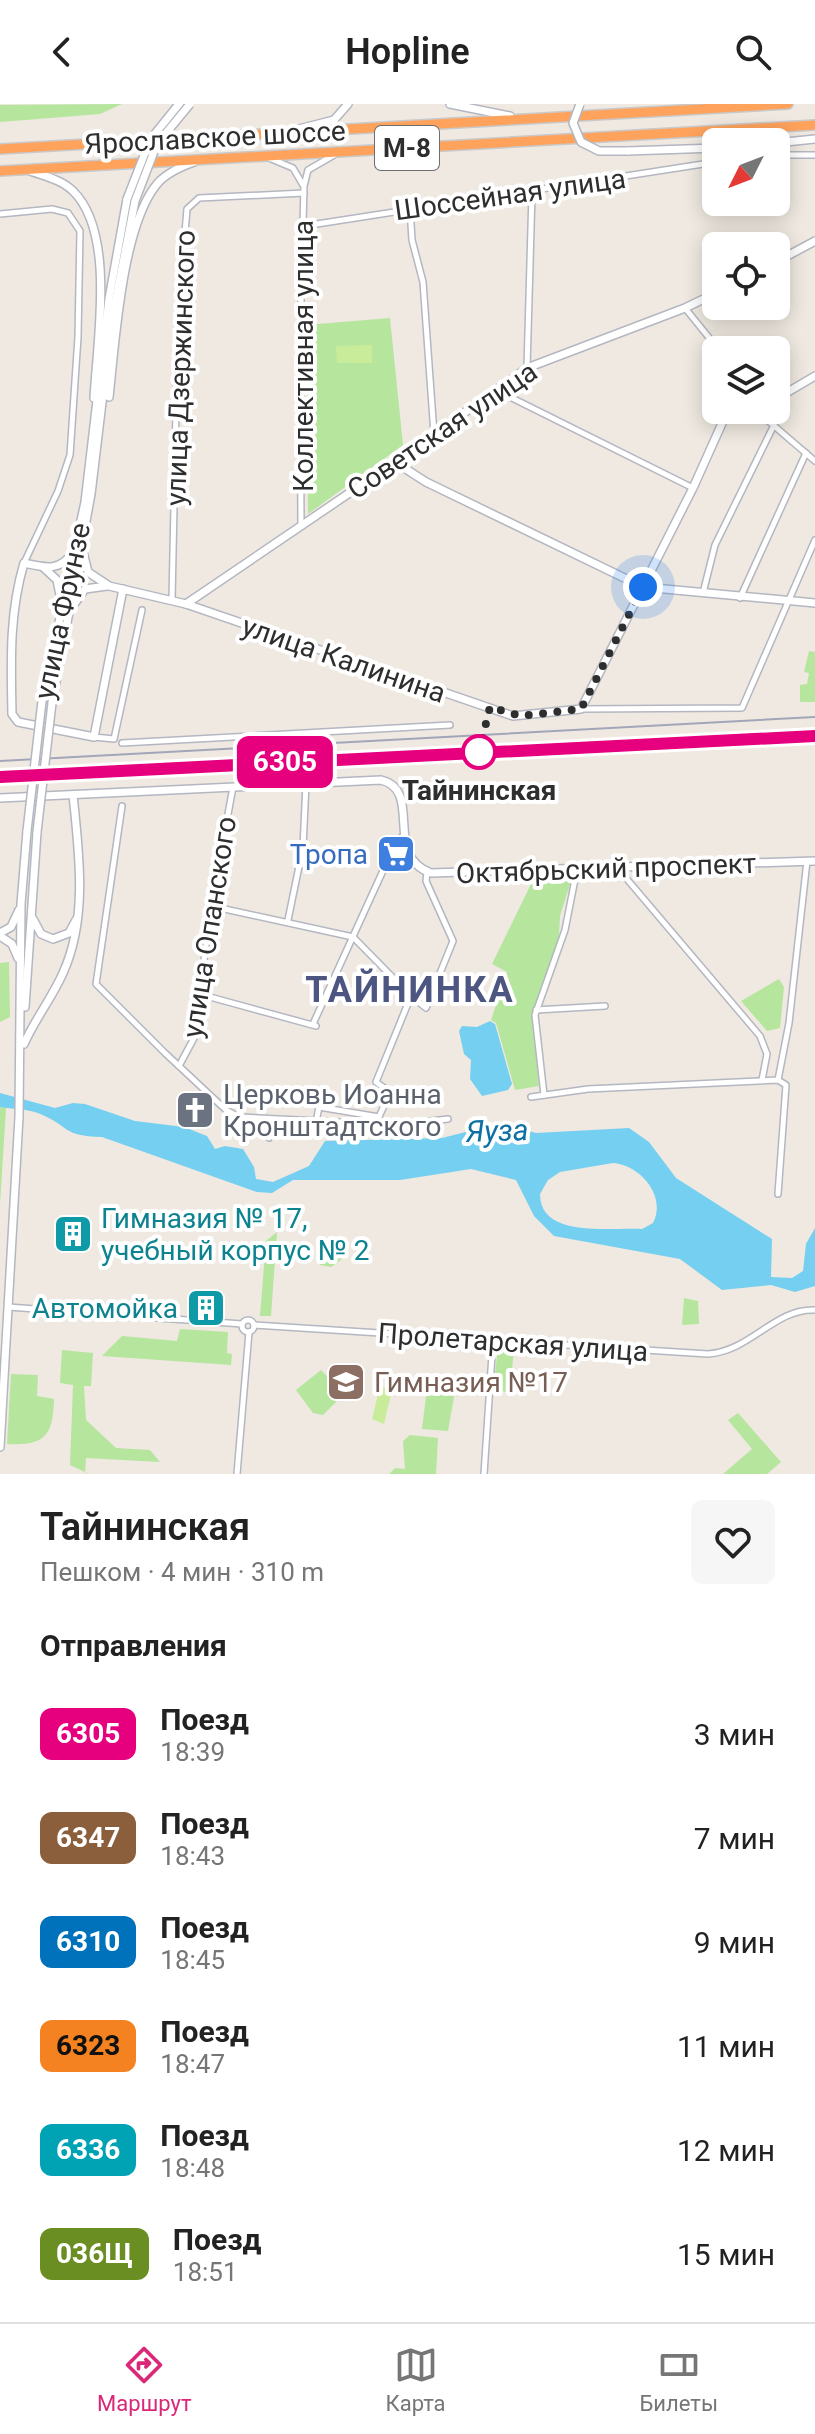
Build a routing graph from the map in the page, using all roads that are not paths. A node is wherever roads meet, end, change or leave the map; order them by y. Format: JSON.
{"nodes":[{"id":1,"x":179,"y":104,"type":"edge"},
{"id":2,"x":190,"y":104,"type":"edge"},
{"id":3,"x":348,"y":104,"type":"edge"},
{"id":4,"x":450,"y":104,"type":"edge"},
{"id":5,"x":580,"y":104,"type":"edge"},
{"id":6,"x":788,"y":104,"type":"edge"},
{"id":7,"x":764,"y":105,"type":"edge"},
{"id":8,"x":536,"y":118,"type":"junction"},
{"id":9,"x":815,"y":125,"type":"edge"},
{"id":10,"x":280,"y":133,"type":"junction"},
{"id":11,"x":815,"y":139,"type":"edge"},
{"id":12,"x":790,"y":142,"type":"edge"},
{"id":13,"x":702,"y":148,"type":"edge"},
{"id":14,"x":0,"y":149,"type":"edge"},
{"id":15,"x":342,"y":152,"type":"junction"},
{"id":16,"x":790,"y":155,"type":"edge"},
{"id":17,"x":815,"y":155,"type":"edge"},
{"id":18,"x":265,"y":156,"type":"junction"},
{"id":19,"x":201,"y":160,"type":"junction"},
{"id":20,"x":702,"y":164,"type":"edge"},
{"id":21,"x":26,"y":170,"type":"junction"},
{"id":22,"x":0,"y":171,"type":"edge"},
{"id":23,"x":304,"y":190,"type":"junction"},
{"id":24,"x":532,"y":192,"type":"junction"},
{"id":25,"x":131,"y":200,"type":"junction"},
{"id":26,"x":410,"y":208,"type":"junction"},
{"id":27,"x":0,"y":214,"type":"edge"},
{"id":28,"x":304,"y":226,"type":"junction"},
{"id":29,"x":815,"y":241,"type":"edge"},
{"id":30,"x":790,"y":254,"type":"edge"},
{"id":31,"x":702,"y":300,"type":"edge"},
{"id":32,"x":685,"y":308,"type":"junction"},
{"id":33,"x":708,"y":336,"type":"edge"},
{"id":34,"x":527,"y":368,"type":"junction"},
{"id":35,"x":815,"y":376,"type":"edge"},
{"id":36,"x":496,"y":390,"type":"junction"},
{"id":37,"x":790,"y":391,"type":"edge"},
{"id":38,"x":722,"y":424,"type":"edge"},
{"id":39,"x":774,"y":425,"type":"joint"},
{"id":40,"x":434,"y":434,"type":"junction"},
{"id":41,"x":806,"y":453,"type":"junction"},
{"id":42,"x":94,"y":457,"type":"junction"},
{"id":43,"x":815,"y":461,"type":"edge"},
{"id":44,"x":395,"y":462,"type":"junction"},
{"id":45,"x":693,"y":488,"type":"junction"},
{"id":46,"x":301,"y":527,"type":"junction"},
{"id":47,"x":815,"y":540,"type":"edge"},
{"id":48,"x":80,"y":547,"type":"junction"},
{"id":49,"x":24,"y":563,"type":"junction"},
{"id":50,"x":44,"y":568,"type":"junction"},
{"id":51,"x":109,"y":586,"type":"junction"},
{"id":52,"x":643,"y":587,"type":"junction"},
{"id":53,"x":123,"y":589,"type":"junction"},
{"id":54,"x":703,"y":593,"type":"junction"},
{"id":55,"x":740,"y":598,"type":"junction"},
{"id":56,"x":172,"y":600,"type":"junction"},
{"id":57,"x":787,"y":603,"type":"junction"},
{"id":58,"x":815,"y":603,"type":"edge"},
{"id":59,"x":186,"y":604,"type":"junction"},
{"id":60,"x":142,"y":610,"type":"dead end"},
{"id":61,"x":65,"y":611,"type":"junction"},
{"id":62,"x":581,"y":709,"type":"junction"},
{"id":63,"x":450,"y":725,"type":"dead end"},
{"id":64,"x":94,"y":737,"type":"junction"},
{"id":65,"x":122,"y":743,"type":"dead end"},
{"id":66,"x":306,"y":783,"type":"junction"},
{"id":67,"x":233,"y":787,"type":"junction"},
{"id":68,"x":73,"y":795,"type":"junction"},
{"id":69,"x":0,"y":798,"type":"edge"},
{"id":70,"x":122,"y":806,"type":"dead end"},
{"id":71,"x":403,"y":836,"type":"junction"},
{"id":72,"x":811,"y":861,"type":"edge"},
{"id":73,"x":624,"y":867,"type":"junction"},
{"id":74,"x":577,"y":869,"type":"junction"},
{"id":75,"x":427,"y":872,"type":"junction"},
{"id":76,"x":21,"y":904,"type":"junction"},
{"id":77,"x":31,"y":906,"type":"junction"},
{"id":78,"x":211,"y":906,"type":"junction"},
{"id":79,"x":77,"y":918,"type":"junction"},
{"id":80,"x":288,"y":920,"type":"junction"},
{"id":81,"x":0,"y":934,"type":"edge"},
{"id":82,"x":353,"y":937,"type":"junction"},
{"id":83,"x":21,"y":974,"type":"junction"},
{"id":84,"x":199,"y":994,"type":"junction"},
{"id":85,"x":411,"y":996,"type":"junction"},
{"id":86,"x":605,"y":1006,"type":"dead end"},
{"id":87,"x":536,"y":1010,"type":"junction"},
{"id":88,"x":22,"y":1025,"type":"junction"},
{"id":89,"x":22,"y":1051,"type":"junction"},
{"id":90,"x":179,"y":1066,"type":"junction"},
{"id":91,"x":762,"y":1080,"type":"junction"},
{"id":92,"x":778,"y":1080,"type":"junction"},
{"id":93,"x":544,"y":1095,"type":"junction"},
{"id":94,"x":531,"y":1097,"type":"dead end"},
{"id":95,"x":448,"y":1119,"type":"dead end"},
{"id":96,"x":272,"y":1120,"type":"junction"},
{"id":97,"x":316,"y":1122,"type":"junction"},
{"id":98,"x":269,"y":1138,"type":"dead end"},
{"id":99,"x":778,"y":1194,"type":"dead end"},
{"id":100,"x":8,"y":1307,"type":"junction"},
{"id":101,"x":815,"y":1310,"type":"edge"},
{"id":102,"x":242,"y":1324,"type":"junction"},
{"id":103,"x":254,"y":1325,"type":"junction"},
{"id":104,"x":249,"y":1332,"type":"junction"},
{"id":105,"x":493,"y":1340,"type":"junction"},
{"id":106,"x":0,"y":1447,"type":"edge"},
{"id":107,"x":237,"y":1474,"type":"edge"},
{"id":108,"x":484,"y":1474,"type":"edge"}],
"edges":[{"from":1,"to":25,"type":"main road","bridge":true},
{"from":2,"to":25,"type":"main road","bridge":true},
{"from":3,"to":10,"type":"main road"},
{"from":4,"to":8,"type":"main road"},
{"from":5,"to":13,"type":"main road","bridge":true},
{"from":6,"to":7,"type":"highway","name":"Ярославское шоссе","number":"М-8"},
{"from":7,"to":8,"type":"highway","name":"Ярославское шоссе","number":"М-8"},
{"from":8,"to":10,"type":"highway","name":"Ярославское шоссе","number":"М-8"},
{"from":9,"to":15,"type":"highway","name":"Ярославское шоссе","number":"М-8"},
{"from":10,"to":14,"type":"highway","name":"Ярославское шоссе","number":"М-8"},
{"from":11,"to":12,"type":"main road"},
{"from":15,"to":18,"type":"highway","name":"Ярославское шоссе","number":"М-8"},
{"from":15,"to":23,"type":"street","name":"Коллективная улица"},
{"from":16,"to":17,"type":"street"},
{"from":18,"to":19,"type":"highway","name":"Ярославское шоссе","number":"М-8"},
{"from":18,"to":23,"type":"street","name":"Коллективная улица"},
{"from":19,"to":21,"type":"highway","name":"Ярославское шоссе","number":"М-8"},
{"from":19,"to":42,"type":"main road"},
{"from":20,"to":24,"type":"street","name":"Шоссейная улица"},
{"from":21,"to":22,"type":"highway","name":"Ярославское шоссе","number":"М-8"},
{"from":21,"to":42,"type":"main road"},
{"from":23,"to":28,"type":"street","name":"Коллективная улица"},
{"from":23,"to":56,"type":"street","name":"улица Дзержинского"},
{"from":24,"to":26,"type":"street","name":"Шоссейная улица"},
{"from":24,"to":34,"type":"street"},
{"from":25,"to":42,"type":"main road","name":"улица Фрунзе"},
{"from":26,"to":28,"type":"street","name":"Шоссейная улица"},
{"from":26,"to":40,"type":"street"},
{"from":27,"to":49,"type":"street"},
{"from":28,"to":46,"type":"street","name":"Коллективная улица"},
{"from":29,"to":30,"type":"main road"},
{"from":31,"to":32,"type":"main road","name":"Советская улица"},
{"from":32,"to":33,"type":"street"},
{"from":32,"to":34,"type":"main road","name":"Советская улица"},
{"from":34,"to":36,"type":"main road","name":"Советская улица"},
{"from":35,"to":37,"type":"main road"},
{"from":36,"to":40,"type":"main road","name":"Советская улица"},
{"from":36,"to":45,"type":"street"},
{"from":38,"to":45,"type":"main road"},
{"from":39,"to":41,"type":"street"},
{"from":39,"to":54,"type":"street"},
{"from":40,"to":44,"type":"main road","name":"Советская улица"},
{"from":41,"to":43,"type":"street"},
{"from":41,"to":55,"type":"street"},
{"from":42,"to":48,"type":"main road","name":"улица Фрунзе"},
{"from":44,"to":46,"type":"main road","name":"Советская улица"},
{"from":44,"to":52,"type":"main road"},
{"from":45,"to":52,"type":"main road"},
{"from":46,"to":59,"type":"main road","name":"Советская улица"},
{"from":47,"to":57,"type":"street"},
{"from":48,"to":50,"type":"main road"},
{"from":48,"to":51,"type":"main road"},
{"from":48,"to":61,"type":"main road","name":"улица Фрунзе"},
{"from":49,"to":50,"type":"main road"},
{"from":49,"to":64,"type":"main road"},
{"from":50,"to":61,"type":"main road"},
{"from":51,"to":53,"type":"main road","name":"улица Калинина"},
{"from":51,"to":61,"type":"main road"},
{"from":52,"to":54,"type":"main road"},
{"from":52,"to":62,"type":"main road"},
{"from":53,"to":56,"type":"main road","name":"улица Калинина"},
{"from":53,"to":64,"type":"main road"},
{"from":54,"to":55,"type":"main road"},
{"from":55,"to":57,"type":"main road"},
{"from":56,"to":59,"type":"main road","name":"улица Калинина"},
{"from":57,"to":58,"type":"main road"},
{"from":57,"to":62,"type":"street"},
{"from":59,"to":62,"type":"main road","name":"улица Калинина"},
{"from":60,"to":64,"type":"street"},
{"from":61,"to":76,"type":"main road","name":"улица Фрунзе","bridge":true},
{"from":61,"to":77,"type":"main road","name":"улица Фрунзе","bridge":true},
{"from":63,"to":65,"type":"street"},
{"from":66,"to":67,"type":"main road"},
{"from":66,"to":71,"type":"main road"},
{"from":66,"to":80,"type":"street"},
{"from":67,"to":68,"type":"main road"},
{"from":67,"to":78,"type":"street","name":"улица Опанского"},
{"from":68,"to":69,"type":"main road"},
{"from":68,"to":79,"type":"main road"},
{"from":70,"to":90,"type":"street"},
{"from":71,"to":75,"type":"main road","name":"Октябрьский проспект"},
{"from":71,"to":82,"type":"street"},
{"from":72,"to":73,"type":"main road","name":"Октябрьский проспект"},
{"from":72,"to":92,"type":"street"},
{"from":73,"to":74,"type":"main road","name":"Октябрьский проспект"},
{"from":73,"to":91,"type":"street"},
{"from":74,"to":75,"type":"main road","name":"Октябрьский проспект"},
{"from":74,"to":87,"type":"street"},
{"from":75,"to":85,"type":"street"},
{"from":76,"to":81,"type":"main road"},
{"from":76,"to":83,"type":"main road","name":"улица Фрунзе"},
{"from":77,"to":79,"type":"main road"},
{"from":77,"to":88,"type":"main road","name":"улица Фрунзе"},
{"from":78,"to":80,"type":"street"},
{"from":78,"to":84,"type":"street","name":"улица Опанского"},
{"from":79,"to":89,"type":"main road"},
{"from":80,"to":82,"type":"street"},
{"from":81,"to":83,"type":"main road"},
{"from":82,"to":84,"type":"street"},
{"from":82,"to":85,"type":"street"},
{"from":83,"to":88,"type":"main road","name":"улица Фрунзе"},
{"from":84,"to":90,"type":"street","name":"улица Опанского"},
{"from":85,"to":97,"type":"street"},
{"from":86,"to":87,"type":"street"},
{"from":87,"to":93,"type":"street"},
{"from":88,"to":89,"type":"main road","name":"улица Фрунзе"},
{"from":89,"to":100,"type":"main road","name":"улица Фрунзе"},
{"from":90,"to":96,"type":"street"},
{"from":91,"to":92,"type":"street"},
{"from":91,"to":93,"type":"street"},
{"from":92,"to":99,"type":"street"},
{"from":93,"to":94,"type":"street"},
{"from":95,"to":97,"type":"street"},
{"from":96,"to":97,"type":"street"},
{"from":96,"to":98,"type":"street"},
{"from":100,"to":102,"type":"street"},
{"from":100,"to":106,"type":"main road","name":"улица Фрунзе"},
{"from":101,"to":105,"type":"street","name":"Пролетарская улица"},
{"from":102,"to":103,"type":"street","name":"Пролетарская улица"},
{"from":102,"to":104,"type":"street"},
{"from":103,"to":104,"type":"street"},
{"from":103,"to":105,"type":"street","name":"Пролетарская улица"},
{"from":104,"to":107,"type":"street"},
{"from":105,"to":108,"type":"street"}]}
